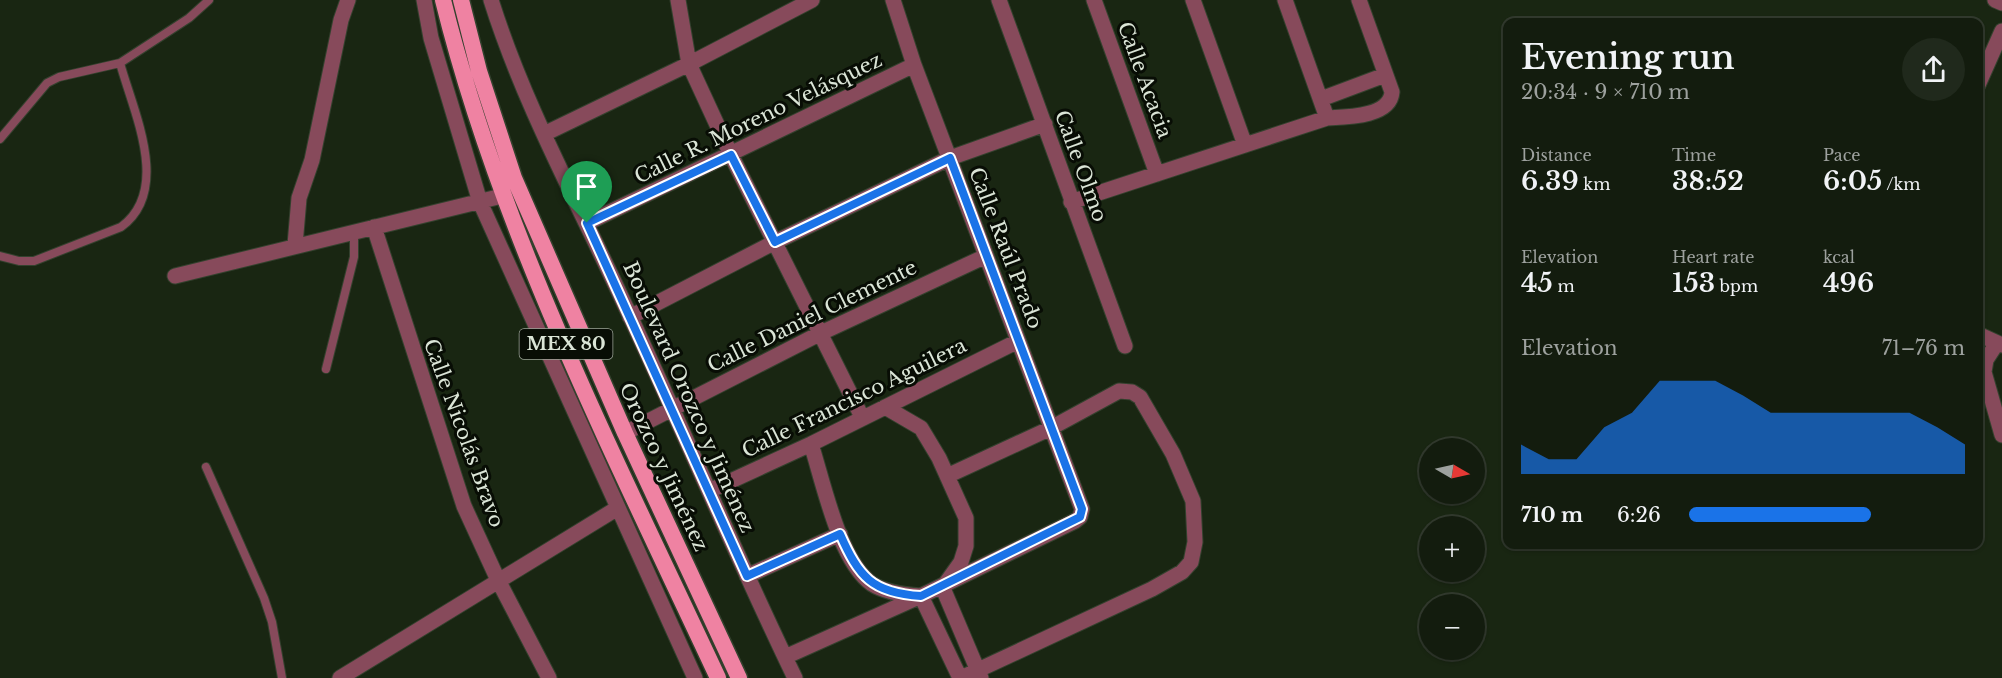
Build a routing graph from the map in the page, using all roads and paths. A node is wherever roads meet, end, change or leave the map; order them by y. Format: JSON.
{"nodes":[{"id":1,"x":209,"y":0,"type":"edge"},
{"id":2,"x":348,"y":0,"type":"edge"},
{"id":3,"x":424,"y":0,"type":"edge"},
{"id":4,"x":443,"y":0,"type":"edge"},
{"id":5,"x":461,"y":0,"type":"edge"},
{"id":6,"x":491,"y":0,"type":"edge"},
{"id":7,"x":678,"y":0,"type":"edge"},
{"id":8,"x":812,"y":0,"type":"edge"},
{"id":9,"x":893,"y":0,"type":"edge"},
{"id":10,"x":999,"y":0,"type":"edge"},
{"id":11,"x":1094,"y":0,"type":"edge"},
{"id":12,"x":1193,"y":0,"type":"edge"},
{"id":13,"x":1285,"y":0,"type":"edge"},
{"id":14,"x":1359,"y":0,"type":"edge"},
{"id":15,"x":1995,"y":0,"type":"edge"},
{"id":16,"x":2002,"y":3,"type":"edge"},
{"id":17,"x":2002,"y":31,"type":"edge"},
{"id":18,"x":120,"y":63,"type":"junction"},
{"id":19,"x":689,"y":64,"type":"junction"},
{"id":20,"x":914,"y":65,"type":"junction"},
{"id":21,"x":1983,"y":74,"type":"edge"},
{"id":22,"x":1385,"y":75,"type":"junction"},
{"id":23,"x":1321,"y":99,"type":"junction"},
{"id":24,"x":1327,"y":118,"type":"junction"},
{"id":25,"x":1044,"y":124,"type":"junction"},
{"id":26,"x":544,"y":134,"type":"junction"},
{"id":27,"x":0,"y":140,"type":"edge"},
{"id":28,"x":1245,"y":145,"type":"junction"},
{"id":29,"x":731,"y":155,"type":"junction"},
{"id":30,"x":950,"y":158,"type":"junction"},
{"id":31,"x":1156,"y":174,"type":"junction"},
{"id":32,"x":502,"y":196,"type":"junction"},
{"id":33,"x":480,"y":202,"type":"junction"},
{"id":34,"x":1071,"y":202,"type":"junction"},
{"id":35,"x":587,"y":223,"type":"junction"},
{"id":36,"x":374,"y":227,"type":"junction"},
{"id":37,"x":354,"y":232,"type":"junction"},
{"id":38,"x":775,"y":242,"type":"junction"},
{"id":39,"x":296,"y":245,"type":"junction"},
{"id":40,"x":0,"y":256,"type":"edge"},
{"id":41,"x":986,"y":256,"type":"junction"},
{"id":42,"x":175,"y":276,"type":"dead end"},
{"id":43,"x":630,"y":317,"type":"junction"},
{"id":44,"x":821,"y":333,"type":"junction"},
{"id":45,"x":1983,"y":336,"type":"edge"},
{"id":46,"x":1018,"y":341,"type":"junction"},
{"id":47,"x":2000,"y":344,"type":"edge"},
{"id":48,"x":1125,"y":346,"type":"dead end"},
{"id":49,"x":326,"y":369,"type":"dead end"},
{"id":50,"x":885,"y":407,"type":"junction"},
{"id":51,"x":671,"y":409,"type":"junction"},
{"id":52,"x":862,"y":417,"type":"junction"},
{"id":53,"x":1051,"y":428,"type":"junction"},
{"id":54,"x":625,"y":433,"type":"junction"},
{"id":55,"x":2002,"y":435,"type":"edge"},
{"id":56,"x":811,"y":444,"type":"junction"},
{"id":57,"x":206,"y":467,"type":"dead end"},
{"id":58,"x":947,"y":476,"type":"junction"},
{"id":59,"x":709,"y":491,"type":"junction"},
{"id":60,"x":616,"y":509,"type":"junction"},
{"id":61,"x":840,"y":534,"type":"junction"},
{"id":62,"x":747,"y":576,"type":"junction"},
{"id":63,"x":498,"y":580,"type":"junction"},
{"id":64,"x":944,"y":585,"type":"junction"},
{"id":65,"x":921,"y":596,"type":"junction"},
{"id":66,"x":785,"y":657,"type":"junction"},
{"id":67,"x":979,"y":674,"type":"edge"},
{"id":68,"x":282,"y":678,"type":"edge"},
{"id":69,"x":340,"y":678,"type":"edge"},
{"id":70,"x":549,"y":678,"type":"edge"},
{"id":71,"x":695,"y":678,"type":"edge"},
{"id":72,"x":718,"y":678,"type":"edge"},
{"id":73,"x":739,"y":678,"type":"edge"},
{"id":74,"x":795,"y":678,"type":"edge"},
{"id":75,"x":960,"y":678,"type":"edge"}],
"edges":[{"from":1,"to":18,"type":"lane"},
{"from":2,"to":39,"type":"street"},
{"from":3,"to":33,"type":"street"},
{"from":4,"to":32,"type":"highway","name":"Orozco y Jiménez","number":"MEX 80"},
{"from":5,"to":54,"type":"highway","name":"Orozco y Jiménez","number":"MEX 80"},
{"from":6,"to":26,"type":"street","name":"Boulevard Orozco y Jiménez","number":"MEX 80"},
{"from":7,"to":19,"type":"street"},
{"from":8,"to":19,"type":"street"},
{"from":9,"to":20,"type":"street","name":"Calle Raúl Prado"},
{"from":10,"to":25,"type":"street","name":"Calle Olmo"},
{"from":11,"to":31,"type":"street","name":"Calle Acacia"},
{"from":12,"to":28,"type":"street"},
{"from":13,"to":23,"type":"street"},
{"from":14,"to":22,"type":"street"},
{"from":15,"to":16,"type":"street"},
{"from":17,"to":21,"type":"street"},
{"from":18,"to":27,"type":"lane"},
{"from":18,"to":40,"type":"lane"},
{"from":19,"to":26,"type":"street"},
{"from":19,"to":29,"type":"street"},
{"from":20,"to":29,"type":"street","name":"Calle R. Moreno Velásquez"},
{"from":20,"to":30,"type":"street","name":"Calle Raúl Prado"},
{"from":22,"to":23,"type":"street"},
{"from":22,"to":24,"type":"street"},
{"from":23,"to":24,"type":"street"},
{"from":24,"to":28,"type":"street"},
{"from":25,"to":30,"type":"street"},
{"from":25,"to":34,"type":"street","name":"Calle Olmo"},
{"from":26,"to":35,"type":"street","name":"Boulevard Orozco y Jiménez","number":"MEX 80"},
{"from":28,"to":31,"type":"street"},
{"from":29,"to":35,"type":"street","name":"Calle R. Moreno Velásquez"},
{"from":29,"to":38,"type":"street"},
{"from":30,"to":38,"type":"street"},
{"from":30,"to":41,"type":"street","name":"Calle Raúl Prado"},
{"from":31,"to":34,"type":"street"},
{"from":32,"to":33,"type":"street"},
{"from":32,"to":72,"type":"highway","name":"Orozco y Jiménez","number":"MEX 80"},
{"from":33,"to":36,"type":"street"},
{"from":33,"to":60,"type":"street"},
{"from":34,"to":48,"type":"street","name":"Calle Olmo"},
{"from":35,"to":43,"type":"street","name":"Boulevard Orozco y Jiménez","number":"MEX 80"},
{"from":36,"to":37,"type":"street"},
{"from":36,"to":63,"type":"street","name":"Calle Nicolás Bravo"},
{"from":37,"to":39,"type":"street"},
{"from":37,"to":49,"type":"lane"},
{"from":38,"to":43,"type":"street"},
{"from":38,"to":44,"type":"street"},
{"from":39,"to":42,"type":"street"},
{"from":41,"to":44,"type":"street","name":"Calle Daniel Clemente"},
{"from":41,"to":46,"type":"street","name":"Calle Raúl Prado"},
{"from":43,"to":51,"type":"street","name":"Boulevard Orozco y Jiménez","number":"MEX 80"},
{"from":44,"to":51,"type":"street","name":"Calle Daniel Clemente"},
{"from":44,"to":52,"type":"street"},
{"from":45,"to":47,"type":"street"},
{"from":46,"to":50,"type":"street","name":"Calle Francisco Aguilera"},
{"from":46,"to":53,"type":"street","name":"Calle Raúl Prado"},
{"from":47,"to":55,"type":"street"},
{"from":50,"to":52,"type":"street","name":"Calle Francisco Aguilera"},
{"from":50,"to":58,"type":"street"},
{"from":51,"to":54,"type":"street","name":"Calle Daniel Clemente"},
{"from":51,"to":59,"type":"street","name":"Boulevard Orozco y Jiménez","number":"MEX 80"},
{"from":52,"to":56,"type":"street","name":"Calle Francisco Aguilera"},
{"from":53,"to":58,"type":"street"},
{"from":53,"to":64,"type":"street","name":"Calle Raúl Prado"},
{"from":53,"to":67,"type":"street"},
{"from":54,"to":73,"type":"highway","name":"Orozco y Jiménez","number":"MEX 80"},
{"from":56,"to":59,"type":"street","name":"Calle Francisco Aguilera"},
{"from":56,"to":61,"type":"street"},
{"from":57,"to":68,"type":"lane"},
{"from":58,"to":64,"type":"street"},
{"from":59,"to":62,"type":"street","name":"Boulevard Orozco y Jiménez","number":"MEX 80"},
{"from":60,"to":63,"type":"street"},
{"from":60,"to":71,"type":"street"},
{"from":61,"to":62,"type":"street"},
{"from":61,"to":65,"type":"street"},
{"from":62,"to":66,"type":"street","name":"Boulevard Orozco y Jiménez","number":"MEX 80"},
{"from":63,"to":69,"type":"street"},
{"from":63,"to":70,"type":"street","name":"Calle Nicolás Bravo"},
{"from":64,"to":65,"type":"street"},
{"from":64,"to":67,"type":"street"},
{"from":65,"to":66,"type":"street"},
{"from":65,"to":75,"type":"street"},
{"from":66,"to":74,"type":"street","name":"Boulevard Orozco y Jiménez","number":"MEX 80"},
{"from":67,"to":75,"type":"street"}]}
